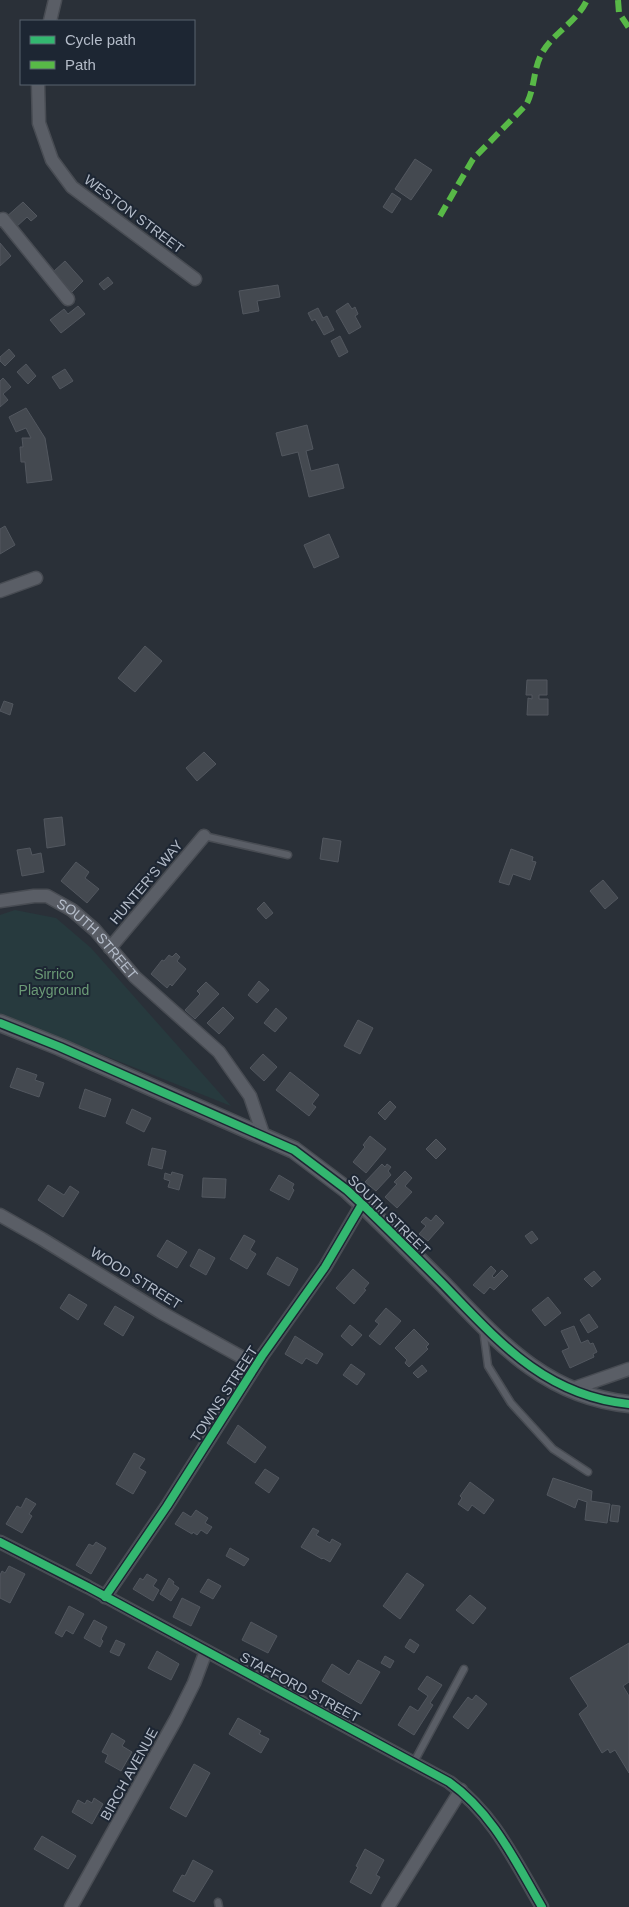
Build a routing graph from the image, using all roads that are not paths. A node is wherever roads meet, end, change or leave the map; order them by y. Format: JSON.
{"nodes":[{"id":1,"x":55,"y":0,"type":"edge"},
{"id":2,"x":50,"y":20,"type":"edge"},
{"id":3,"x":38,"y":85,"type":"edge"},
{"id":4,"x":0,"y":220,"type":"edge"},
{"id":5,"x":195,"y":279,"type":"dead end"},
{"id":6,"x":68,"y":299,"type":"dead end"},
{"id":7,"x":36,"y":578,"type":"dead end"},
{"id":8,"x":0,"y":591,"type":"edge"},
{"id":9,"x":204,"y":836,"type":"joint"},
{"id":10,"x":288,"y":854,"type":"dead end"},
{"id":11,"x":0,"y":901,"type":"edge"},
{"id":12,"x":110,"y":948,"type":"junction"},
{"id":13,"x":0,"y":1023,"type":"edge"},
{"id":14,"x":264,"y":1137,"type":"junction"},
{"id":15,"x":362,"y":1204,"type":"junction"},
{"id":16,"x":0,"y":1215,"type":"edge"},
{"id":17,"x":483,"y":1326,"type":"junction"},
{"id":18,"x":256,"y":1365,"type":"junction"},
{"id":19,"x":629,"y":1369,"type":"edge"},
{"id":20,"x":569,"y":1390,"type":"junction"},
{"id":21,"x":629,"y":1404,"type":"edge"},
{"id":22,"x":588,"y":1472,"type":"dead end"},
{"id":23,"x":0,"y":1542,"type":"edge"},
{"id":24,"x":105,"y":1597,"type":"junction"},
{"id":25,"x":206,"y":1652,"type":"junction"},
{"id":26,"x":464,"y":1669,"type":"dead end"},
{"id":27,"x":414,"y":1762,"type":"junction"},
{"id":28,"x":461,"y":1790,"type":"junction"},
{"id":29,"x":71,"y":1907,"type":"edge"},
{"id":30,"x":388,"y":1907,"type":"edge"},
{"id":31,"x":542,"y":1907,"type":"edge"}],
"edges":[{"from":1,"to":2,"type":"street"},
{"from":3,"to":5,"type":"street","name":"WESTON STREET"},
{"from":4,"to":6,"type":"street"},
{"from":7,"to":8,"type":"street"},
{"from":9,"to":10,"type":"lane"},
{"from":9,"to":12,"type":"street","name":"HUNTER'S WAY"},
{"from":11,"to":12,"type":"street","name":"SOUTH STREET"},
{"from":12,"to":14,"type":"street","name":"SOUTH STREET"},
{"from":13,"to":14,"type":"street","name":"SOUTH STREET"},
{"from":14,"to":15,"type":"street","name":"SOUTH STREET"},
{"from":15,"to":17,"type":"street","name":"SOUTH STREET"},
{"from":15,"to":18,"type":"street","name":"TOWNS STREET"},
{"from":16,"to":18,"type":"street","name":"WOOD STREET"},
{"from":17,"to":20,"type":"street","name":"SOUTH STREET"},
{"from":17,"to":22,"type":"lane"},
{"from":18,"to":24,"type":"street","name":"TOWNS STREET"},
{"from":19,"to":20,"type":"street"},
{"from":20,"to":21,"type":"street","name":"SOUTH STREET"},
{"from":23,"to":24,"type":"street","name":"STAFFORD STREET"},
{"from":24,"to":25,"type":"street","name":"STAFFORD STREET"},
{"from":25,"to":27,"type":"street","name":"STAFFORD STREET"},
{"from":25,"to":29,"type":"street","name":"BIRCH AVENUE"},
{"from":26,"to":27,"type":"lane"},
{"from":27,"to":28,"type":"street","name":"STAFFORD STREET"},
{"from":28,"to":30,"type":"street"},
{"from":28,"to":31,"type":"street","name":"STAFFORD STREET"}]}
